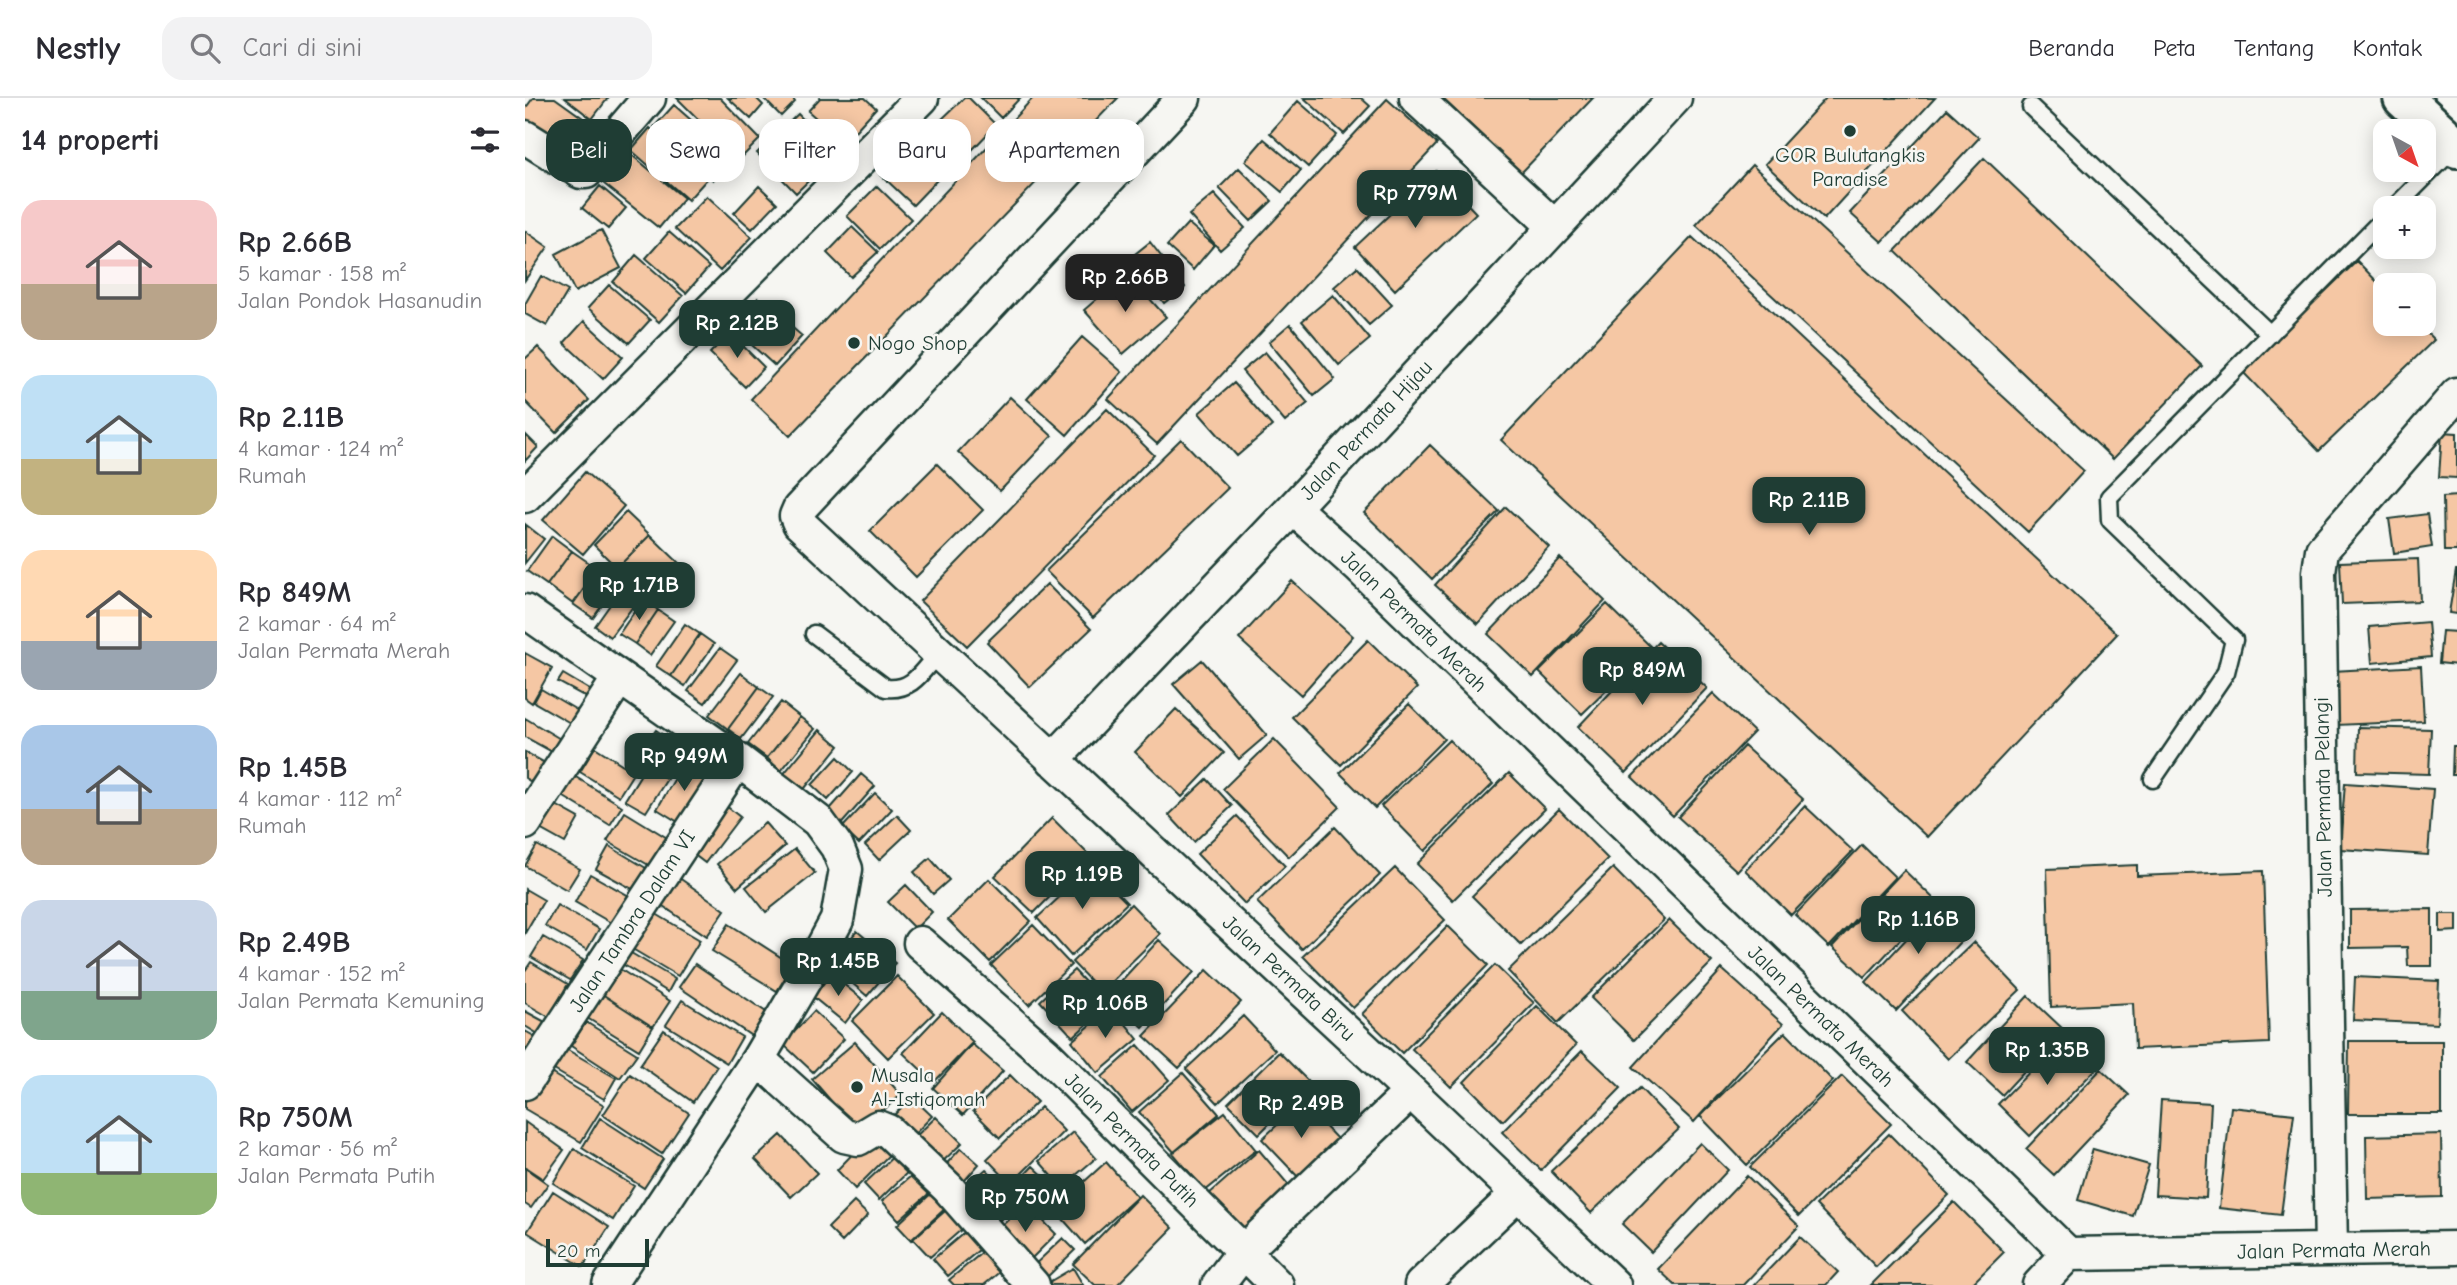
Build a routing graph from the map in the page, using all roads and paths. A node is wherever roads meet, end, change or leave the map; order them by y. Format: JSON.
{"nodes":[{"id":1,"x":649,"y":98,"type":"edge"},
{"id":2,"x":922,"y":98,"type":"edge"},
{"id":3,"x":1184,"y":98,"type":"edge"},
{"id":4,"x":1416,"y":98,"type":"edge"},
{"id":5,"x":1675,"y":98,"type":"edge"},
{"id":6,"x":2403,"y":98,"type":"edge"},
{"id":7,"x":2031,"y":107,"type":"dead end"},
{"id":8,"x":525,"y":137,"type":"edge"},
{"id":9,"x":2456,"y":147,"type":"edge"},
{"id":10,"x":2406,"y":196,"type":"edge"},
{"id":11,"x":1555,"y":227,"type":"junction"},
{"id":12,"x":2373,"y":229,"type":"edge"},
{"id":13,"x":2270,"y":334,"type":"junction"},
{"id":14,"x":2457,"y":394,"type":"edge"},
{"id":15,"x":525,"y":496,"type":"edge"},
{"id":16,"x":1293,"y":508,"type":"junction"},
{"id":17,"x":525,"y":611,"type":"edge"},
{"id":18,"x":814,"y":634,"type":"dead end"},
{"id":19,"x":938,"y":653,"type":"junction"},
{"id":20,"x":619,"y":678,"type":"junction"},
{"id":21,"x":738,"y":760,"type":"junction"},
{"id":22,"x":1053,"y":760,"type":"junction"},
{"id":23,"x":2153,"y":779,"type":"dead end"},
{"id":24,"x":525,"y":823,"type":"edge"},
{"id":25,"x":920,"y":943,"type":"dead end"},
{"id":26,"x":758,"y":1059,"type":"junction"},
{"id":27,"x":525,"y":1083,"type":"edge"},
{"id":28,"x":1411,"y":1092,"type":"junction"},
{"id":29,"x":1517,"y":1194,"type":"junction"},
{"id":30,"x":2457,"y":1248,"type":"edge"},
{"id":31,"x":2331,"y":1250,"type":"junction"},
{"id":32,"x":1243,"y":1252,"type":"junction"},
{"id":33,"x":2068,"y":1255,"type":"junction"},
{"id":34,"x":608,"y":1285,"type":"edge"},
{"id":35,"x":1033,"y":1285,"type":"edge"},
{"id":36,"x":1218,"y":1285,"type":"edge"},
{"id":37,"x":1277,"y":1285,"type":"edge"},
{"id":38,"x":1421,"y":1285,"type":"edge"},
{"id":39,"x":1614,"y":1285,"type":"edge"},
{"id":40,"x":2039,"y":1285,"type":"edge"}],
"edges":[{"from":1,"to":8,"type":"street"},
{"from":2,"to":15,"type":"street"},
{"from":3,"to":19,"type":"street","name":"Jalan Permata Biru"},
{"from":4,"to":11,"type":"street"},
{"from":5,"to":11,"type":"street","name":"Jalan Permata Hijau"},
{"from":6,"to":9,"type":"street"},
{"from":7,"to":13,"type":"lane"},
{"from":9,"to":10,"type":"lane"},
{"from":11,"to":16,"type":"street","name":"Jalan Permata Hijau"},
{"from":12,"to":13,"type":"lane"},
{"from":13,"to":23,"type":"lane"},
{"from":14,"to":31,"type":"street","name":"Jalan Permata Pelangi"},
{"from":16,"to":22,"type":"street","name":"Jalan Permata Hijau"},
{"from":16,"to":33,"type":"street","name":"Jalan Permata Merah"},
{"from":17,"to":20,"type":"street"},
{"from":18,"to":19,"type":"lane"},
{"from":19,"to":22,"type":"street","name":"Jalan Permata Biru"},
{"from":20,"to":21,"type":"street"},
{"from":20,"to":24,"type":"street"},
{"from":21,"to":26,"type":"street"},
{"from":21,"to":27,"type":"street","name":"Jalan Tambra Dalam VI"},
{"from":22,"to":28,"type":"street","name":"Jalan Permata Biru"},
{"from":25,"to":32,"type":"street","name":"Jalan Permata Putih"},
{"from":26,"to":34,"type":"street"},
{"from":26,"to":35,"type":"street"},
{"from":28,"to":29,"type":"street","name":"Jalan Permata Biru"},
{"from":28,"to":32,"type":"street"},
{"from":29,"to":38,"type":"street"},
{"from":29,"to":39,"type":"street","name":"Jalan Permata Biru"},
{"from":30,"to":31,"type":"street","name":"Jalan Permata Merah"},
{"from":31,"to":33,"type":"street","name":"Jalan Permata Merah"},
{"from":32,"to":36,"type":"street"},
{"from":32,"to":37,"type":"street","name":"Jalan Permata Putih"},
{"from":33,"to":40,"type":"street"}]}
